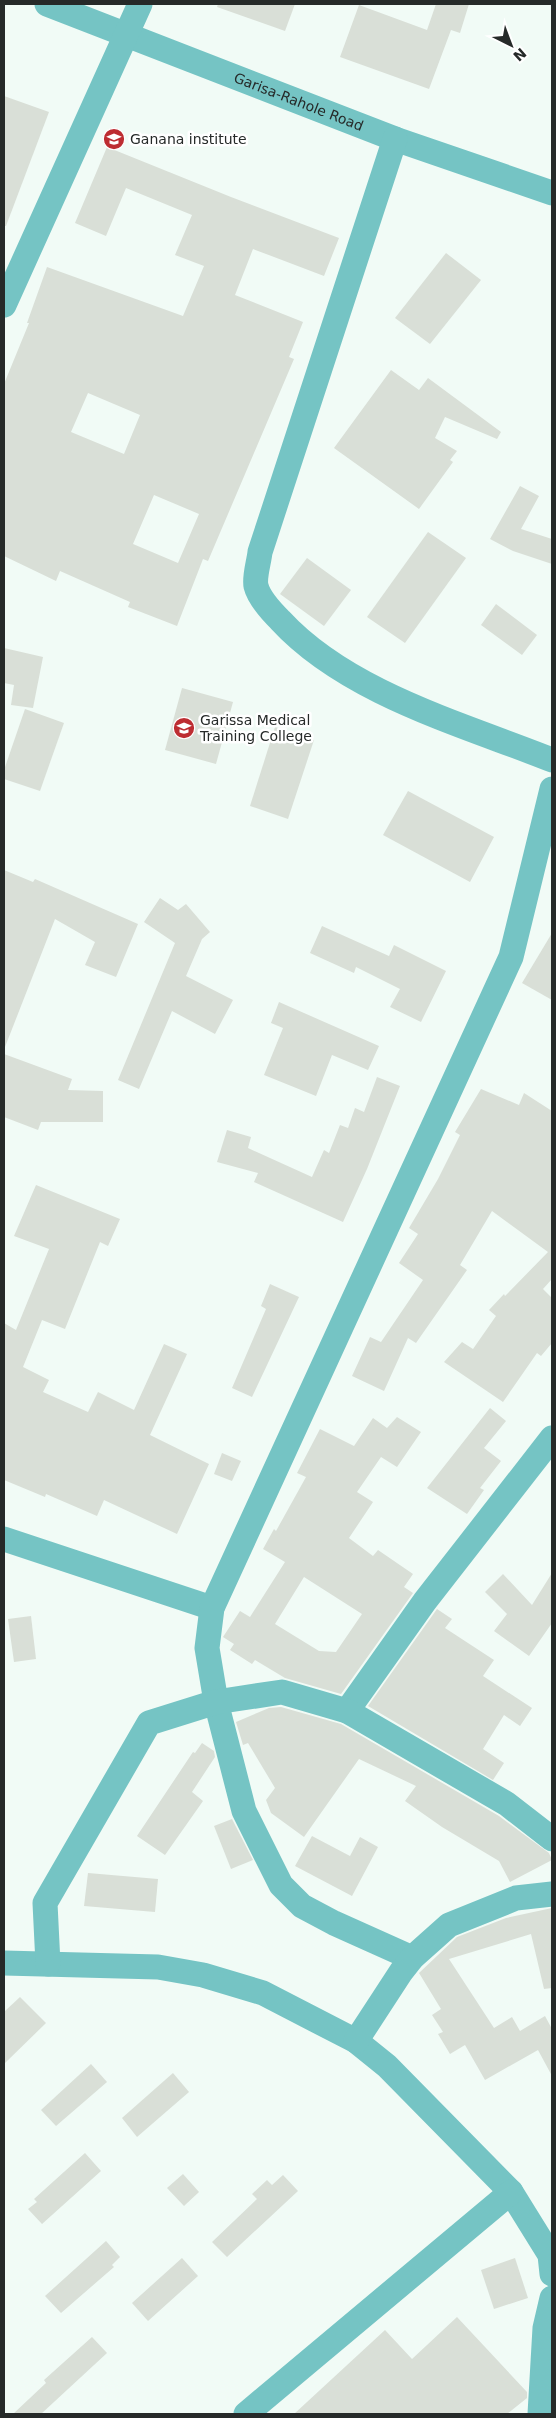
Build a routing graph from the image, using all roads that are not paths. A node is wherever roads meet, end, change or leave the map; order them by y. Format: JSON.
{"nodes":[{"id":1,"x":47,"y":4,"type":"edge"},
{"id":2,"x":140,"y":4,"type":"edge"},
{"id":3,"x":128,"y":34,"type":"junction"},
{"id":4,"x":395,"y":139,"type":"junction"},
{"id":5,"x":552,"y":193,"type":"edge"},
{"id":6,"x":4,"y":305,"type":"edge"},
{"id":7,"x":552,"y":760,"type":"edge"},
{"id":8,"x":552,"y":789,"type":"edge"},
{"id":9,"x":552,"y":1438,"type":"edge"},
{"id":10,"x":4,"y":1539,"type":"edge"},
{"id":11,"x":212,"y":1608,"type":"junction"},
{"id":12,"x":216,"y":1702,"type":"junction"},
{"id":13,"x":347,"y":1712,"type":"junction"},
{"id":14,"x":552,"y":1839,"type":"edge"},
{"id":15,"x":552,"y":1894,"type":"edge"},
{"id":16,"x":412,"y":1958,"type":"junction"},
{"id":17,"x":4,"y":1963,"type":"edge"},
{"id":18,"x":48,"y":1964,"type":"junction"},
{"id":19,"x":356,"y":2041,"type":"junction"},
{"id":20,"x":511,"y":2192,"type":"junction"},
{"id":21,"x":552,"y":2274,"type":"edge"},
{"id":22,"x":552,"y":2298,"type":"edge"},
{"id":23,"x":537,"y":2412,"type":"edge"},
{"id":24,"x":246,"y":2414,"type":"edge"}],
"edges":[{"from":1,"to":3,"type":"street","name":"Garisa-Rahole Road"},
{"from":2,"to":3,"type":"street"},
{"from":3,"to":4,"type":"street","name":"Garisa-Rahole Road"},
{"from":3,"to":6,"type":"street"},
{"from":4,"to":5,"type":"street","name":"Garisa-Rahole Road"},
{"from":4,"to":7,"type":"street"},
{"from":8,"to":11,"type":"street"},
{"from":9,"to":13,"type":"street"},
{"from":10,"to":11,"type":"street"},
{"from":11,"to":12,"type":"street"},
{"from":12,"to":13,"type":"street"},
{"from":12,"to":16,"type":"street"},
{"from":12,"to":18,"type":"street"},
{"from":13,"to":14,"type":"street"},
{"from":15,"to":16,"type":"street"},
{"from":16,"to":19,"type":"street"},
{"from":17,"to":18,"type":"street"},
{"from":18,"to":19,"type":"street"},
{"from":19,"to":20,"type":"street"},
{"from":20,"to":21,"type":"street"},
{"from":20,"to":24,"type":"street"},
{"from":22,"to":23,"type":"street"}]}
